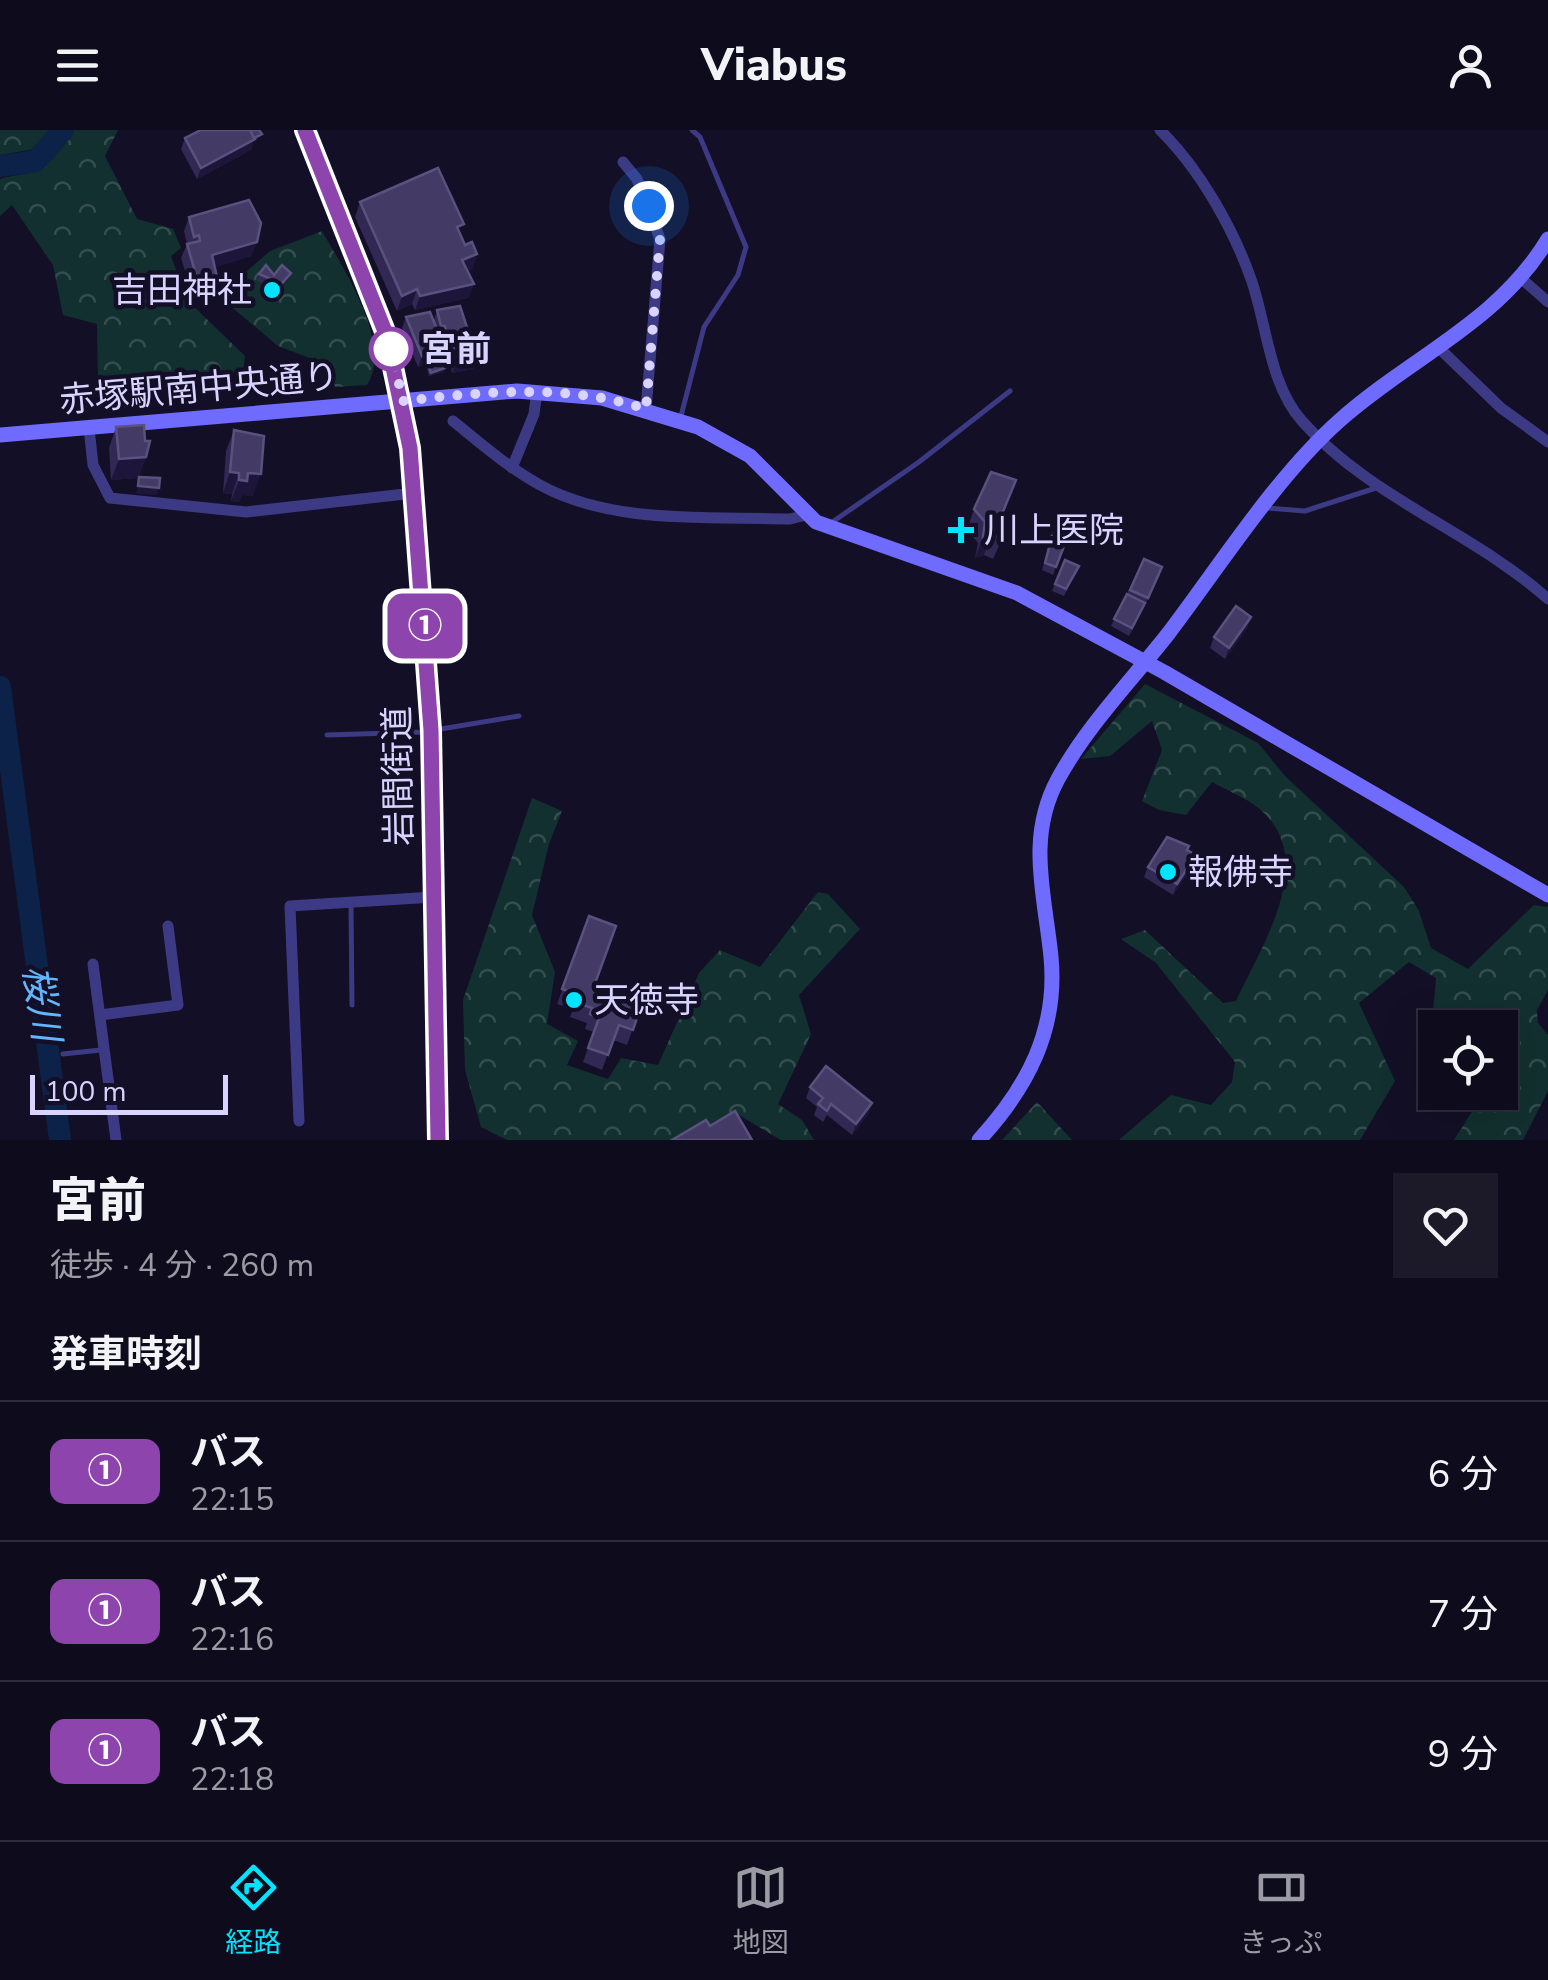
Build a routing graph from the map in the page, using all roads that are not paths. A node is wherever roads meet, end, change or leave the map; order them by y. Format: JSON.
{"nodes":[{"id":1,"x":305,"y":130,"type":"edge"},
{"id":2,"x":692,"y":130,"type":"edge"},
{"id":3,"x":1160,"y":130,"type":"edge"},
{"id":4,"x":622,"y":162,"type":"dead end"},
{"id":5,"x":1548,"y":238,"type":"edge"},
{"id":6,"x":1522,"y":278,"type":"junction"},
{"id":7,"x":1548,"y":302,"type":"edge"},
{"id":8,"x":1439,"y":348,"type":"junction"},
{"id":9,"x":537,"y":391,"type":"junction"},
{"id":10,"x":1010,"y":391,"type":"dead end"},
{"id":11,"x":403,"y":401,"type":"junction"},
{"id":12,"x":646,"y":409,"type":"junction"},
{"id":13,"x":680,"y":420,"type":"junction"},
{"id":14,"x":453,"y":422,"type":"dead end"},
{"id":15,"x":90,"y":428,"type":"junction"},
{"id":16,"x":0,"y":435,"type":"edge"},
{"id":17,"x":1322,"y":439,"type":"junction"},
{"id":18,"x":1548,"y":442,"type":"edge"},
{"id":19,"x":512,"y":468,"type":"junction"},
{"id":20,"x":1376,"y":488,"type":"junction"},
{"id":21,"x":414,"y":493,"type":"junction"},
{"id":22,"x":1265,"y":508,"type":"junction"},
{"id":23,"x":806,"y":515,"type":"junction"},
{"id":24,"x":826,"y":527,"type":"junction"},
{"id":25,"x":1547,"y":596,"type":"edge"},
{"id":26,"x":1146,"y":662,"type":"junction"},
{"id":27,"x":518,"y":716,"type":"dead end"},
{"id":28,"x":431,"y":730,"type":"junction"},
{"id":29,"x":327,"y":735,"type":"dead end"},
{"id":30,"x":1548,"y":895,"type":"edge"},
{"id":31,"x":434,"y":897,"type":"junction"},
{"id":32,"x":351,"y":902,"type":"junction"},
{"id":33,"x":168,"y":926,"type":"dead end"},
{"id":34,"x":93,"y":964,"type":"dead end"},
{"id":35,"x":352,"y":1004,"type":"dead end"},
{"id":36,"x":100,"y":1015,"type":"junction"},
{"id":37,"x":104,"y":1049,"type":"junction"},
{"id":38,"x":63,"y":1054,"type":"dead end"},
{"id":39,"x":299,"y":1121,"type":"dead end"},
{"id":40,"x":116,"y":1140,"type":"edge"},
{"id":41,"x":438,"y":1140,"type":"edge"},
{"id":42,"x":979,"y":1140,"type":"edge"}],
"edges":[{"from":1,"to":11,"type":"main road","name":"岩間街道"},
{"from":2,"to":13,"type":"lane"},
{"from":3,"to":17,"type":"street"},
{"from":4,"to":12,"type":"street"},
{"from":5,"to":6,"type":"street"},
{"from":6,"to":7,"type":"street"},
{"from":6,"to":8,"type":"street"},
{"from":8,"to":17,"type":"street"},
{"from":8,"to":18,"type":"street"},
{"from":9,"to":11,"type":"street","name":"赤塚駅南中央通り"},
{"from":9,"to":12,"type":"street","name":"赤塚駅南中央通り"},
{"from":9,"to":19,"type":"street"},
{"from":10,"to":24,"type":"lane"},
{"from":11,"to":15,"type":"street","name":"赤塚駅南中央通り"},
{"from":11,"to":21,"type":"main road","name":"岩間街道"},
{"from":12,"to":13,"type":"street","name":"赤塚駅南中央通り"},
{"from":13,"to":23,"type":"street","name":"赤塚駅南中央通り"},
{"from":14,"to":19,"type":"street"},
{"from":15,"to":16,"type":"street","name":"赤塚駅南中央通り"},
{"from":15,"to":21,"type":"street"},
{"from":17,"to":20,"type":"street"},
{"from":17,"to":22,"type":"street"},
{"from":19,"to":23,"type":"street"},
{"from":20,"to":22,"type":"lane"},
{"from":20,"to":25,"type":"street"},
{"from":21,"to":28,"type":"main road","name":"岩間街道"},
{"from":22,"to":26,"type":"street"},
{"from":23,"to":24,"type":"street","name":"赤塚駅南中央通り"},
{"from":24,"to":26,"type":"street","name":"赤塚駅南中央通り"},
{"from":26,"to":30,"type":"street","name":"赤塚駅南中央通り"},
{"from":26,"to":42,"type":"street"},
{"from":27,"to":28,"type":"lane"},
{"from":28,"to":29,"type":"lane"},
{"from":28,"to":31,"type":"main road","name":"岩間街道"},
{"from":31,"to":32,"type":"street"},
{"from":31,"to":41,"type":"main road","name":"岩間街道"},
{"from":32,"to":35,"type":"lane"},
{"from":32,"to":39,"type":"street"},
{"from":33,"to":36,"type":"street"},
{"from":34,"to":36,"type":"street"},
{"from":36,"to":37,"type":"street"},
{"from":37,"to":38,"type":"lane"},
{"from":37,"to":40,"type":"street"}]}
